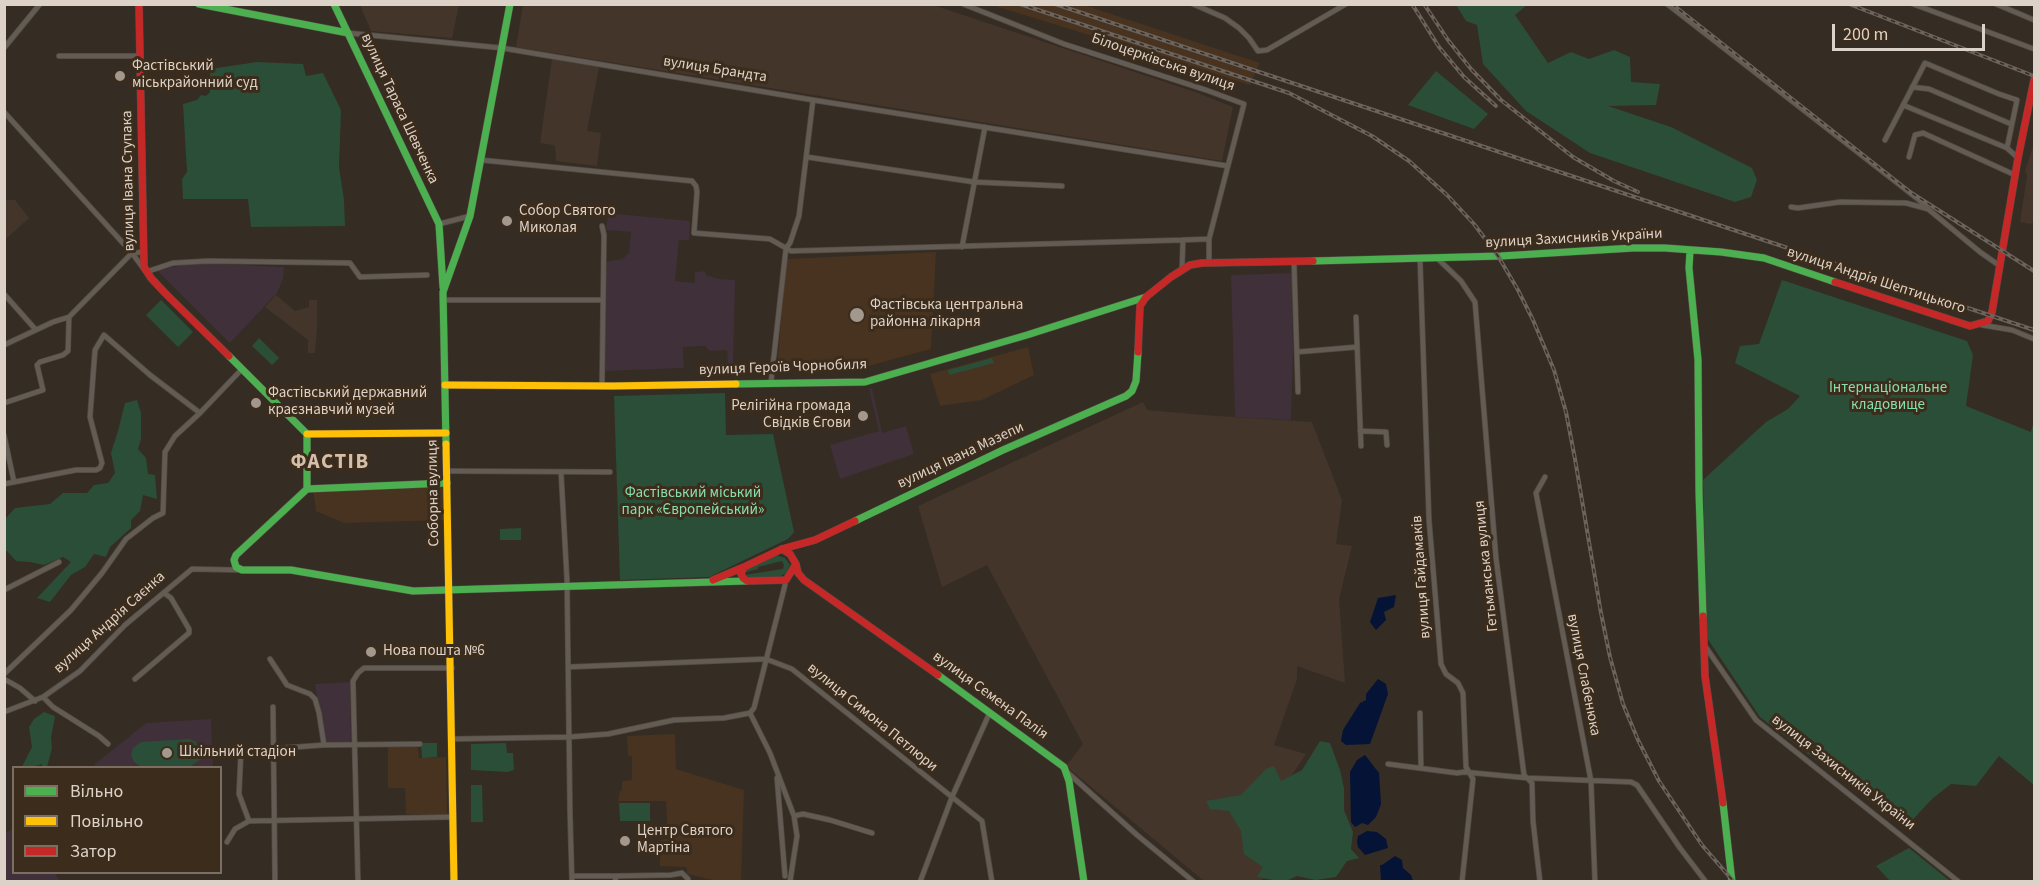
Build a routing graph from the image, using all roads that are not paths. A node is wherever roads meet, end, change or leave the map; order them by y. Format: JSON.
{"nodes":[{"id":1,"x":40,"y":4,"type":"edge"},
{"id":2,"x":139,"y":4,"type":"edge"},
{"id":3,"x":199,"y":4,"type":"edge"},
{"id":4,"x":334,"y":4,"type":"edge"},
{"id":5,"x":510,"y":4,"type":"edge"},
{"id":6,"x":963,"y":4,"type":"edge"},
{"id":7,"x":1193,"y":4,"type":"edge"},
{"id":8,"x":1346,"y":4,"type":"edge"},
{"id":9,"x":1667,"y":4,"type":"edge"},
{"id":10,"x":1913,"y":4,"type":"edge"},
{"id":11,"x":1996,"y":4,"type":"edge"},
{"id":12,"x":2034,"y":20,"type":"edge"},
{"id":13,"x":348,"y":33,"type":"junction"},
{"id":14,"x":4,"y":48,"type":"edge"},
{"id":15,"x":502,"y":48,"type":"junction"},
{"id":16,"x":2034,"y":50,"type":"edge"},
{"id":17,"x":59,"y":56,"type":"dead end"},
{"id":18,"x":140,"y":56,"type":"junction"},
{"id":19,"x":2034,"y":80,"type":"edge"},
{"id":20,"x":1912,"y":87,"type":"junction"},
{"id":21,"x":813,"y":100,"type":"junction"},
{"id":22,"x":1903,"y":105,"type":"junction"},
{"id":23,"x":4,"y":112,"type":"edge"},
{"id":24,"x":2011,"y":124,"type":"junction"},
{"id":25,"x":985,"y":127,"type":"junction"},
{"id":26,"x":1885,"y":140,"type":"dead end"},
{"id":27,"x":2007,"y":148,"type":"junction"},
{"id":28,"x":807,"y":157,"type":"junction"},
{"id":29,"x":1909,"y":157,"type":"dead end"},
{"id":30,"x":2018,"y":158,"type":"junction"},
{"id":31,"x":481,"y":160,"type":"junction"},
{"id":32,"x":1227,"y":166,"type":"junction"},
{"id":33,"x":2015,"y":175,"type":"junction"},
{"id":34,"x":974,"y":182,"type":"junction"},
{"id":35,"x":1062,"y":186,"type":"dead end"},
{"id":36,"x":1791,"y":207,"type":"dead end"},
{"id":37,"x":1928,"y":209,"type":"junction"},
{"id":38,"x":470,"y":216,"type":"junction"},
{"id":39,"x":438,"y":224,"type":"junction"},
{"id":40,"x":602,"y":226,"type":"dead end"},
{"id":41,"x":1209,"y":239,"type":"junction"},
{"id":42,"x":1183,"y":240,"type":"junction"},
{"id":43,"x":962,"y":247,"type":"junction"},
{"id":44,"x":786,"y":248,"type":"junction"},
{"id":45,"x":816,"y":251,"type":"junction"},
{"id":46,"x":1690,"y":251,"type":"junction"},
{"id":47,"x":143,"y":252,"type":"junction"},
{"id":48,"x":132,"y":253,"type":"junction"},
{"id":49,"x":785,"y":254,"type":"junction"},
{"id":50,"x":1437,"y":258,"type":"junction"},
{"id":51,"x":1419,"y":259,"type":"junction"},
{"id":52,"x":1209,"y":262,"type":"junction"},
{"id":53,"x":1294,"y":262,"type":"junction"},
{"id":54,"x":2000,"y":266,"type":"junction"},
{"id":55,"x":1182,"y":269,"type":"junction"},
{"id":56,"x":146,"y":272,"type":"junction"},
{"id":57,"x":427,"y":275,"type":"dead end"},
{"id":58,"x":443,"y":292,"type":"junction"},
{"id":59,"x":4,"y":294,"type":"edge"},
{"id":60,"x":1146,"y":297,"type":"junction"},
{"id":61,"x":443,"y":300,"type":"junction"},
{"id":62,"x":602,"y":300,"type":"junction"},
{"id":63,"x":69,"y":317,"type":"junction"},
{"id":64,"x":1356,"y":318,"type":"dead end"},
{"id":65,"x":1980,"y":324,"type":"junction"},
{"id":66,"x":36,"y":330,"type":"junction"},
{"id":67,"x":2034,"y":339,"type":"edge"},
{"id":68,"x":4,"y":345,"type":"edge"},
{"id":69,"x":1357,"y":347,"type":"junction"},
{"id":70,"x":1298,"y":352,"type":"junction"},
{"id":71,"x":242,"y":369,"type":"junction"},
{"id":72,"x":771,"y":382,"type":"junction"},
{"id":73,"x":445,"y":385,"type":"junction"},
{"id":74,"x":602,"y":385,"type":"junction"},
{"id":75,"x":1298,"y":392,"type":"dead end"},
{"id":76,"x":4,"y":403,"type":"edge"},
{"id":77,"x":200,"y":413,"type":"junction"},
{"id":78,"x":1360,"y":431,"type":"junction"},
{"id":79,"x":446,"y":433,"type":"junction"},
{"id":80,"x":307,"y":434,"type":"junction"},
{"id":81,"x":5,"y":436,"type":"edge"},
{"id":82,"x":1388,"y":445,"type":"dead end"},
{"id":83,"x":1361,"y":446,"type":"dead end"},
{"id":84,"x":447,"y":471,"type":"junction"},
{"id":85,"x":561,"y":472,"type":"junction"},
{"id":86,"x":610,"y":472,"type":"dead end"},
{"id":87,"x":1545,"y":477,"type":"dead end"},
{"id":88,"x":14,"y":482,"type":"junction"},
{"id":89,"x":447,"y":483,"type":"junction"},
{"id":90,"x":4,"y":484,"type":"edge"},
{"id":91,"x":307,"y":489,"type":"junction"},
{"id":92,"x":801,"y":543,"type":"junction"},
{"id":93,"x":782,"y":549,"type":"junction"},
{"id":94,"x":59,"y":562,"type":"dead end"},
{"id":95,"x":795,"y":562,"type":"junction"},
{"id":96,"x":744,"y":567,"type":"junction"},
{"id":97,"x":242,"y":570,"type":"junction"},
{"id":98,"x":785,"y":580,"type":"junction"},
{"id":99,"x":804,"y":580,"type":"junction"},
{"id":100,"x":710,"y":581,"type":"junction"},
{"id":101,"x":746,"y":581,"type":"junction"},
{"id":102,"x":567,"y":586,"type":"junction"},
{"id":103,"x":4,"y":590,"type":"edge"},
{"id":104,"x":450,"y":590,"type":"junction"},
{"id":105,"x":164,"y":593,"type":"junction"},
{"id":106,"x":1703,"y":644,"type":"junction"},
{"id":107,"x":270,"y":659,"type":"dead end"},
{"id":108,"x":766,"y":659,"type":"junction"},
{"id":109,"x":568,"y":667,"type":"junction"},
{"id":110,"x":452,"y":668,"type":"junction"},
{"id":111,"x":4,"y":674,"type":"edge"},
{"id":112,"x":4,"y":679,"type":"edge"},
{"id":113,"x":135,"y":679,"type":"dead end"},
{"id":114,"x":43,"y":697,"type":"junction"},
{"id":115,"x":35,"y":701,"type":"junction"},
{"id":116,"x":273,"y":707,"type":"dead end"},
{"id":117,"x":4,"y":712,"type":"edge"},
{"id":118,"x":990,"y":712,"type":"junction"},
{"id":119,"x":750,"y":713,"type":"junction"},
{"id":120,"x":1420,"y":713,"type":"dead end"},
{"id":121,"x":569,"y":737,"type":"junction"},
{"id":122,"x":453,"y":739,"type":"junction"},
{"id":123,"x":108,"y":744,"type":"dead end"},
{"id":124,"x":354,"y":744,"type":"junction"},
{"id":125,"x":420,"y":744,"type":"dead end"},
{"id":126,"x":324,"y":745,"type":"junction"},
{"id":127,"x":275,"y":749,"type":"junction"},
{"id":128,"x":1388,"y":764,"type":"dead end"},
{"id":129,"x":1421,"y":768,"type":"junction"},
{"id":130,"x":777,"y":772,"type":"junction"},
{"id":131,"x":1067,"y":772,"type":"junction"},
{"id":132,"x":1469,"y":773,"type":"junction"},
{"id":133,"x":1527,"y":778,"type":"junction"},
{"id":134,"x":1591,"y":781,"type":"junction"},
{"id":135,"x":952,"y":797,"type":"junction"},
{"id":136,"x":794,"y":816,"type":"junction"},
{"id":137,"x":453,"y":818,"type":"junction"},
{"id":138,"x":356,"y":819,"type":"junction"},
{"id":139,"x":275,"y":820,"type":"junction"},
{"id":140,"x":249,"y":821,"type":"junction"},
{"id":141,"x":872,"y":833,"type":"dead end"},
{"id":142,"x":227,"y":842,"type":"dead end"},
{"id":143,"x":785,"y":876,"type":"dead end"},
{"id":144,"x":572,"y":879,"type":"edge"},
{"id":145,"x":616,"y":879,"type":"edge"},
{"id":146,"x":275,"y":882,"type":"edge"},
{"id":147,"x":358,"y":882,"type":"edge"},
{"id":148,"x":454,"y":882,"type":"edge"},
{"id":149,"x":688,"y":882,"type":"edge"},
{"id":150,"x":790,"y":882,"type":"edge"},
{"id":151,"x":920,"y":882,"type":"edge"},
{"id":152,"x":992,"y":882,"type":"edge"},
{"id":153,"x":1084,"y":882,"type":"edge"},
{"id":154,"x":1194,"y":882,"type":"edge"},
{"id":155,"x":1462,"y":882,"type":"edge"},
{"id":156,"x":1540,"y":882,"type":"edge"},
{"id":157,"x":1595,"y":882,"type":"edge"},
{"id":158,"x":1706,"y":882,"type":"edge"},
{"id":159,"x":1732,"y":882,"type":"edge"},
{"id":160,"x":1959,"y":882,"type":"edge"}],
"edges":[{"from":1,"to":14,"type":"street"},
{"from":2,"to":18,"type":"street","name":"вулиця Івана Ступака"},
{"from":3,"to":13,"type":"street","name":"вулиця Брандта"},
{"from":4,"to":13,"type":"street","name":"вулиця Тараса Шевченка"},
{"from":5,"to":15,"type":"street","name":"Соборна вулиця"},
{"from":6,"to":32,"type":"street","name":"Білоцерківська вулиця"},
{"from":7,"to":8,"type":"street"},
{"from":9,"to":37,"type":"street"},
{"from":10,"to":16,"type":"street"},
{"from":11,"to":12,"type":"street"},
{"from":13,"to":15,"type":"street","name":"вулиця Брандта"},
{"from":13,"to":39,"type":"street","name":"вулиця Тараса Шевченка"},
{"from":15,"to":21,"type":"street","name":"вулиця Брандта"},
{"from":15,"to":31,"type":"street","name":"Соборна вулиця"},
{"from":17,"to":18,"type":"street"},
{"from":18,"to":47,"type":"street","name":"вулиця Івана Ступака"},
{"from":19,"to":30,"type":"street","name":"вулиця Андрія Шептицького"},
{"from":20,"to":22,"type":"street"},
{"from":20,"to":24,"type":"street"},
{"from":20,"to":24,"type":"street"},
{"from":21,"to":25,"type":"street","name":"вулиця Брандта"},
{"from":21,"to":28,"type":"street"},
{"from":22,"to":26,"type":"street"},
{"from":22,"to":27,"type":"street"},
{"from":23,"to":48,"type":"street"},
{"from":24,"to":27,"type":"street"},
{"from":25,"to":32,"type":"street","name":"вулиця Брандта"},
{"from":25,"to":34,"type":"street"},
{"from":27,"to":30,"type":"street"},
{"from":28,"to":34,"type":"street"},
{"from":28,"to":44,"type":"street"},
{"from":29,"to":33,"type":"street"},
{"from":30,"to":33,"type":"street","name":"вулиця Андрія Шептицького"},
{"from":31,"to":38,"type":"street","name":"Соборна вулиця"},
{"from":31,"to":44,"type":"street"},
{"from":32,"to":41,"type":"street","name":"Білоцерківська вулиця"},
{"from":33,"to":54,"type":"street","name":"вулиця Андрія Шептицького"},
{"from":34,"to":35,"type":"street"},
{"from":34,"to":43,"type":"street"},
{"from":36,"to":37,"type":"street"},
{"from":37,"to":54,"type":"street"},
{"from":38,"to":39,"type":"street"},
{"from":38,"to":58,"type":"street","name":"Соборна вулиця"},
{"from":39,"to":58,"type":"street"},
{"from":40,"to":62,"type":"street"},
{"from":41,"to":42,"type":"street"},
{"from":41,"to":52,"type":"street","name":"Білоцерківська вулиця"},
{"from":42,"to":43,"type":"street"},
{"from":42,"to":55,"type":"street"},
{"from":43,"to":45,"type":"street"},
{"from":44,"to":45,"type":"street"},
{"from":44,"to":49,"type":"street"},
{"from":45,"to":49,"type":"street"},
{"from":46,"to":50,"type":"street","name":"вулиця Захисників України"},
{"from":46,"to":65,"type":"street","name":"вулиця Андрія Шептицького"},
{"from":46,"to":106,"type":"street"},
{"from":47,"to":48,"type":"street"},
{"from":47,"to":56,"type":"street","name":"вулиця Івана Ступака"},
{"from":48,"to":56,"type":"street"},
{"from":48,"to":63,"type":"street"},
{"from":49,"to":72,"type":"street"},
{"from":50,"to":51,"type":"street","name":"вулиця Захисників України"},
{"from":50,"to":133,"type":"street","name":"Гетьманська вулиця"},
{"from":51,"to":53,"type":"street","name":"вулиця Захисників України"},
{"from":51,"to":132,"type":"street","name":"вулиця Гайдамаків"},
{"from":52,"to":53,"type":"street","name":"вулиця Захисників України"},
{"from":52,"to":55,"type":"street"},
{"from":53,"to":70,"type":"street"},
{"from":54,"to":65,"type":"street","name":"вулиця Андрія Шептицького"},
{"from":55,"to":60,"type":"street"},
{"from":56,"to":57,"type":"street"},
{"from":56,"to":71,"type":"street","name":"вулиця Івана Ступака"},
{"from":58,"to":61,"type":"street","name":"Соборна вулиця"},
{"from":59,"to":66,"type":"street"},
{"from":60,"to":72,"type":"street","name":"вулиця Героїв Чорнобиля"},
{"from":60,"to":92,"type":"street","name":"вулиця Івана Мазепи"},
{"from":61,"to":62,"type":"street"},
{"from":61,"to":73,"type":"street","name":"Соборна вулиця"},
{"from":62,"to":74,"type":"street"},
{"from":63,"to":66,"type":"street"},
{"from":63,"to":76,"type":"street"},
{"from":64,"to":69,"type":"street"},
{"from":65,"to":67,"type":"street"},
{"from":66,"to":68,"type":"street"},
{"from":69,"to":70,"type":"street"},
{"from":69,"to":78,"type":"street"},
{"from":70,"to":75,"type":"street"},
{"from":71,"to":77,"type":"street"},
{"from":71,"to":80,"type":"street","name":"вулиця Івана Ступака"},
{"from":72,"to":74,"type":"street","name":"вулиця Героїв Чорнобиля"},
{"from":73,"to":74,"type":"street","name":"вулиця Героїв Чорнобиля"},
{"from":73,"to":79,"type":"street","name":"Соборна вулиця"},
{"from":77,"to":88,"type":"street"},
{"from":77,"to":111,"type":"street"},
{"from":78,"to":82,"type":"street"},
{"from":78,"to":83,"type":"street"},
{"from":79,"to":80,"type":"street"},
{"from":79,"to":84,"type":"street","name":"Соборна вулиця"},
{"from":80,"to":91,"type":"street"},
{"from":81,"to":88,"type":"street"},
{"from":84,"to":85,"type":"street"},
{"from":84,"to":89,"type":"street","name":"Соборна вулиця"},
{"from":85,"to":86,"type":"street"},
{"from":85,"to":102,"type":"street"},
{"from":87,"to":134,"type":"street","name":"вулиця Слабенюка"},
{"from":88,"to":90,"type":"street"},
{"from":89,"to":91,"type":"street"},
{"from":89,"to":104,"type":"street","name":"Соборна вулиця"},
{"from":91,"to":97,"type":"street"},
{"from":92,"to":93,"type":"street","name":"вулиця Івана Мазепи"},
{"from":92,"to":95,"type":"street"},
{"from":93,"to":95,"type":"street"},
{"from":93,"to":96,"type":"street","name":"вулиця Івана Мазепи"},
{"from":94,"to":103,"type":"street"},
{"from":95,"to":98,"type":"street"},
{"from":95,"to":99,"type":"street","name":"вулиця Семена Палія"},
{"from":96,"to":100,"type":"street"},
{"from":96,"to":101,"type":"street"},
{"from":97,"to":104,"type":"street","name":"вулиця Андрія Саєнка"},
{"from":97,"to":105,"type":"street","name":"вулиця Андрія Саєнка"},
{"from":98,"to":99,"type":"street"},
{"from":98,"to":101,"type":"street"},
{"from":98,"to":108,"type":"street"},
{"from":99,"to":118,"type":"street","name":"вулиця Семена Палія"},
{"from":100,"to":101,"type":"street"},
{"from":100,"to":102,"type":"street"},
{"from":102,"to":104,"type":"street"},
{"from":102,"to":109,"type":"street"},
{"from":104,"to":110,"type":"street","name":"Соборна вулиця"},
{"from":105,"to":113,"type":"street"},
{"from":105,"to":114,"type":"street","name":"вулиця Андрія Саєнка"},
{"from":106,"to":159,"type":"street"},
{"from":106,"to":160,"type":"street","name":"вулиця Захисників України"},
{"from":107,"to":126,"type":"street"},
{"from":108,"to":109,"type":"street","name":"вулиця Симона Петлюри"},
{"from":108,"to":119,"type":"street"},
{"from":108,"to":135,"type":"street","name":"вулиця Симона Петлюри"},
{"from":109,"to":121,"type":"street"},
{"from":110,"to":122,"type":"street","name":"Соборна вулиця"},
{"from":110,"to":124,"type":"street"},
{"from":112,"to":115,"type":"street"},
{"from":114,"to":115,"type":"street","name":"вулиця Андрія Саєнка"},
{"from":114,"to":123,"type":"street"},
{"from":115,"to":117,"type":"street","name":"вулиця Андрія Саєнка"},
{"from":116,"to":127,"type":"street"},
{"from":118,"to":131,"type":"street","name":"вулиця Семена Палія"},
{"from":118,"to":135,"type":"street"},
{"from":119,"to":121,"type":"street"},
{"from":119,"to":130,"type":"street"},
{"from":120,"to":129,"type":"street"},
{"from":121,"to":122,"type":"street"},
{"from":121,"to":144,"type":"street"},
{"from":122,"to":137,"type":"street","name":"Соборна вулиця"},
{"from":124,"to":125,"type":"street"},
{"from":124,"to":126,"type":"street"},
{"from":124,"to":138,"type":"street"},
{"from":126,"to":127,"type":"street"},
{"from":127,"to":139,"type":"street"},
{"from":127,"to":140,"type":"street"},
{"from":128,"to":129,"type":"street"},
{"from":129,"to":132,"type":"street"},
{"from":130,"to":136,"type":"street"},
{"from":130,"to":143,"type":"street"},
{"from":131,"to":153,"type":"street"},
{"from":131,"to":154,"type":"street"},
{"from":132,"to":133,"type":"street"},
{"from":132,"to":155,"type":"street","name":"вулиця Гайдамаків"},
{"from":133,"to":134,"type":"street"},
{"from":133,"to":156,"type":"street","name":"Гетьманська вулиця"},
{"from":134,"to":157,"type":"street","name":"вулиця Слабенюка"},
{"from":134,"to":158,"type":"street"},
{"from":135,"to":151,"type":"street"},
{"from":135,"to":152,"type":"street","name":"вулиця Симона Петлюри"},
{"from":136,"to":141,"type":"street"},
{"from":136,"to":150,"type":"street"},
{"from":137,"to":138,"type":"street"},
{"from":137,"to":148,"type":"street","name":"Соборна вулиця"},
{"from":138,"to":139,"type":"street"},
{"from":138,"to":147,"type":"street"},
{"from":139,"to":140,"type":"street"},
{"from":139,"to":146,"type":"street"},
{"from":140,"to":142,"type":"street"},
{"from":144,"to":145,"type":"street"},
{"from":145,"to":149,"type":"street"}]}
